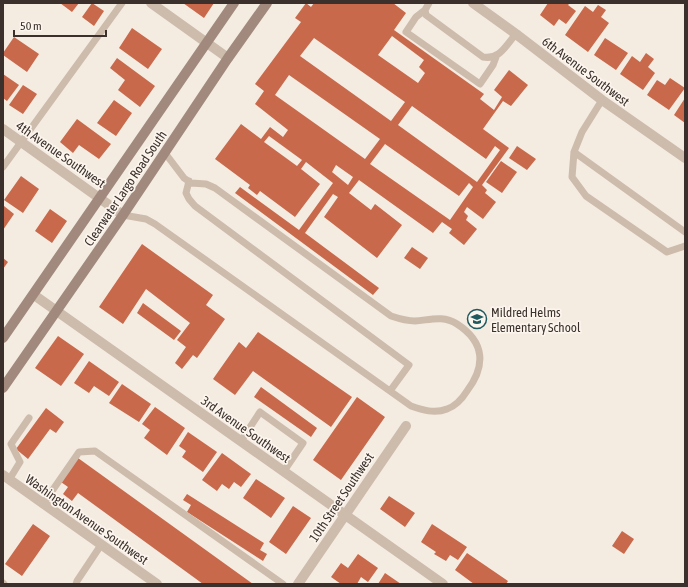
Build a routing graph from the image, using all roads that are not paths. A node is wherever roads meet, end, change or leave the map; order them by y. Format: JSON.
{"nodes":[{"id":1,"x":122,"y":3,"type":"edge"},
{"id":2,"x":151,"y":3,"type":"edge"},
{"id":3,"x":234,"y":3,"type":"edge"},
{"id":4,"x":267,"y":3,"type":"edge"},
{"id":5,"x":429,"y":3,"type":"edge"},
{"id":6,"x":473,"y":3,"type":"edge"},
{"id":7,"x":425,"y":10,"type":"junction"},
{"id":8,"x":516,"y":34,"type":"junction"},
{"id":9,"x":207,"y":42,"type":"junction"},
{"id":10,"x":496,"y":57,"type":"junction"},
{"id":11,"x":228,"y":58,"type":"junction"},
{"id":12,"x":602,"y":100,"type":"junction"},
{"id":13,"x":3,"y":129,"type":"edge"},
{"id":14,"x":21,"y":142,"type":"junction"},
{"id":15,"x":574,"y":152,"type":"junction"},
{"id":16,"x":164,"y":153,"type":"junction"},
{"id":17,"x":685,"y":158,"type":"edge"},
{"id":18,"x":3,"y":167,"type":"edge"},
{"id":19,"x":189,"y":181,"type":"junction"},
{"id":20,"x":100,"y":198,"type":"junction"},
{"id":21,"x":123,"y":215,"type":"junction"},
{"id":22,"x":685,"y":232,"type":"edge"},
{"id":23,"x":685,"y":246,"type":"edge"},
{"id":24,"x":34,"y":295,"type":"junction"},
{"id":25,"x":56,"y":311,"type":"junction"},
{"id":26,"x":3,"y":338,"type":"edge"},
{"id":27,"x":3,"y":388,"type":"edge"},
{"id":28,"x":390,"y":392,"type":"junction"},
{"id":29,"x":29,"y":418,"type":"dead end"},
{"id":30,"x":406,"y":426,"type":"dead end"},
{"id":31,"x":241,"y":441,"type":"junction"},
{"id":32,"x":284,"y":471,"type":"junction"},
{"id":33,"x":6,"y":478,"type":"edge"},
{"id":34,"x":43,"y":504,"type":"junction"},
{"id":35,"x":345,"y":514,"type":"junction"},
{"id":36,"x":101,"y":545,"type":"junction"},
{"id":37,"x":76,"y":584,"type":"edge"},
{"id":38,"x":157,"y":584,"type":"edge"},
{"id":39,"x":283,"y":584,"type":"edge"},
{"id":40,"x":298,"y":584,"type":"edge"},
{"id":41,"x":443,"y":584,"type":"edge"}],
"edges":[{"from":1,"to":14,"type":"lane"},
{"from":2,"to":9,"type":"street"},
{"from":3,"to":9,"type":"main road","name":"Clearwater Largo Road South"},
{"from":4,"to":11,"type":"main road","name":"Clearwater Largo Road South"},
{"from":5,"to":7,"type":"lane"},
{"from":6,"to":8,"type":"street","name":"6th Avenue Southwest"},
{"from":7,"to":10,"type":"lane"},
{"from":7,"to":10,"type":"lane"},
{"from":8,"to":10,"type":"lane"},
{"from":8,"to":12,"type":"street","name":"6th Avenue Southwest"},
{"from":9,"to":11,"type":"street"},
{"from":9,"to":20,"type":"main road","name":"Clearwater Largo Road South"},
{"from":11,"to":16,"type":"main road","name":"Clearwater Largo Road South"},
{"from":12,"to":15,"type":"lane"},
{"from":12,"to":17,"type":"street","name":"6th Avenue Southwest"},
{"from":13,"to":14,"type":"street","name":"4th Avenue Southwest"},
{"from":14,"to":18,"type":"lane"},
{"from":14,"to":20,"type":"street","name":"4th Avenue Southwest"},
{"from":15,"to":22,"type":"lane"},
{"from":15,"to":23,"type":"lane"},
{"from":16,"to":19,"type":"lane"},
{"from":16,"to":21,"type":"main road","name":"Clearwater Largo Road South"},
{"from":19,"to":28,"type":"lane"},
{"from":19,"to":28,"type":"lane"},
{"from":20,"to":21,"type":"street","name":"4th Avenue Southwest"},
{"from":20,"to":24,"type":"main road","name":"Clearwater Largo Road South"},
{"from":21,"to":25,"type":"main road","name":"Clearwater Largo Road South"},
{"from":21,"to":28,"type":"lane"},
{"from":24,"to":25,"type":"street","name":"3rd Avenue Southwest"},
{"from":24,"to":26,"type":"main road","name":"Clearwater Largo Road South"},
{"from":25,"to":27,"type":"main road","name":"Clearwater Largo Road South"},
{"from":25,"to":31,"type":"street","name":"3rd Avenue Southwest"},
{"from":29,"to":33,"type":"lane"},
{"from":30,"to":35,"type":"street","name":"10th Street Southwest"},
{"from":31,"to":32,"type":"street","name":"3rd Avenue Southwest"},
{"from":31,"to":32,"type":"lane"},
{"from":32,"to":35,"type":"street","name":"3rd Avenue Southwest"},
{"from":33,"to":34,"type":"street","name":"Washington Avenue Southwest"},
{"from":34,"to":36,"type":"street","name":"Washington Avenue Southwest"},
{"from":34,"to":39,"type":"lane"},
{"from":35,"to":40,"type":"street","name":"10th Street Southwest"},
{"from":35,"to":41,"type":"street","name":"3rd Avenue Southwest"},
{"from":36,"to":37,"type":"lane"},
{"from":36,"to":38,"type":"street","name":"Washington Avenue Southwest"}]}
